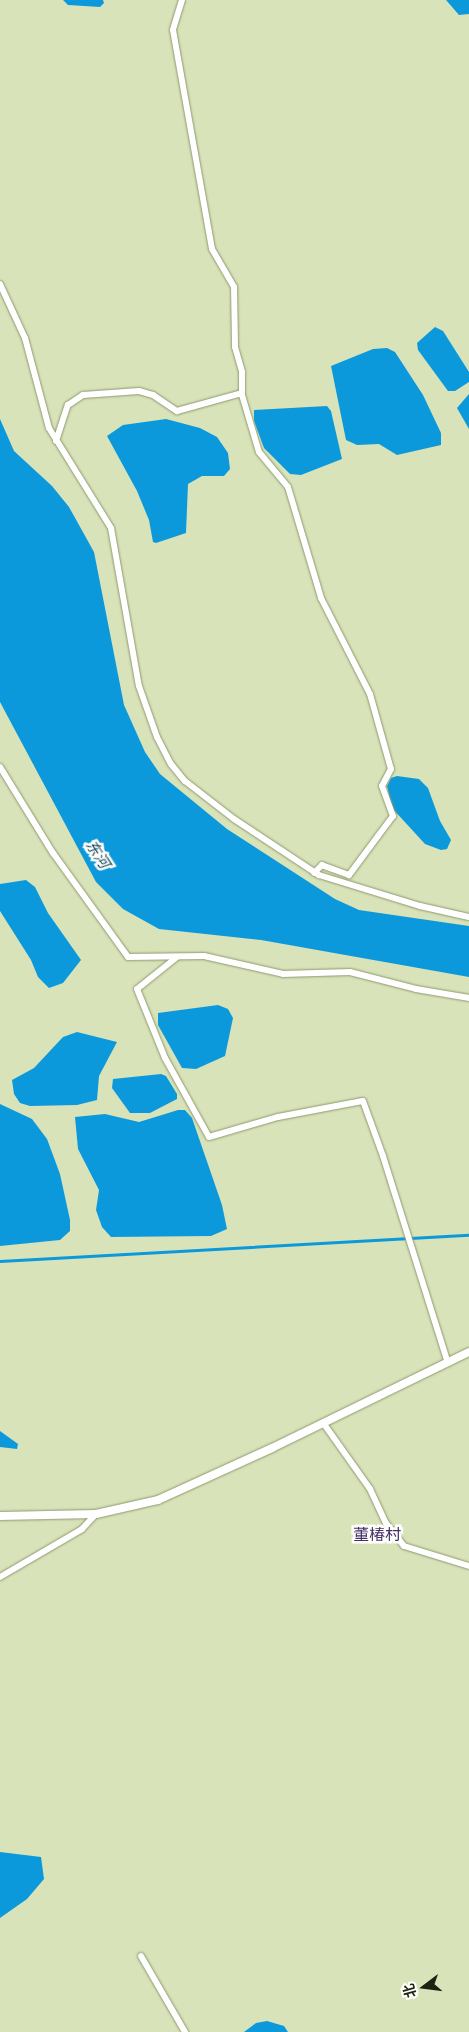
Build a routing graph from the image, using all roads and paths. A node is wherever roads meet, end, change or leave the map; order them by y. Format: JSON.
{"nodes":[{"id":1,"x":182,"y":0,"type":"edge"},
{"id":2,"x":0,"y":284,"type":"edge"},
{"id":3,"x":242,"y":393,"type":"junction"},
{"id":4,"x":56,"y":441,"type":"junction"},
{"id":5,"x":0,"y":767,"type":"edge"},
{"id":6,"x":314,"y":872,"type":"junction"},
{"id":7,"x":469,"y":917,"type":"edge"},
{"id":8,"x":177,"y":957,"type":"junction"},
{"id":9,"x":469,"y":998,"type":"edge"},
{"id":10,"x":469,"y":1352,"type":"edge"},
{"id":11,"x":448,"y":1363,"type":"junction"},
{"id":12,"x":324,"y":1424,"type":"junction"},
{"id":13,"x":96,"y":1514,"type":"junction"},
{"id":14,"x":0,"y":1516,"type":"edge"},
{"id":15,"x":469,"y":1566,"type":"edge"},
{"id":16,"x":0,"y":1577,"type":"edge"},
{"id":17,"x":141,"y":1956,"type":"dead end"},
{"id":18,"x":185,"y":2032,"type":"edge"}],
"edges":[{"from":1,"to":3,"type":"street"},
{"from":2,"to":4,"type":"street"},
{"from":3,"to":4,"type":"street"},
{"from":3,"to":6,"type":"street"},
{"from":4,"to":6,"type":"street"},
{"from":5,"to":8,"type":"street"},
{"from":6,"to":7,"type":"street"},
{"from":8,"to":9,"type":"street"},
{"from":8,"to":11,"type":"street"},
{"from":10,"to":11,"type":"street"},
{"from":11,"to":12,"type":"street"},
{"from":12,"to":13,"type":"street"},
{"from":12,"to":15,"type":"street"},
{"from":13,"to":14,"type":"street"},
{"from":13,"to":16,"type":"street"},
{"from":17,"to":18,"type":"street"}]}
